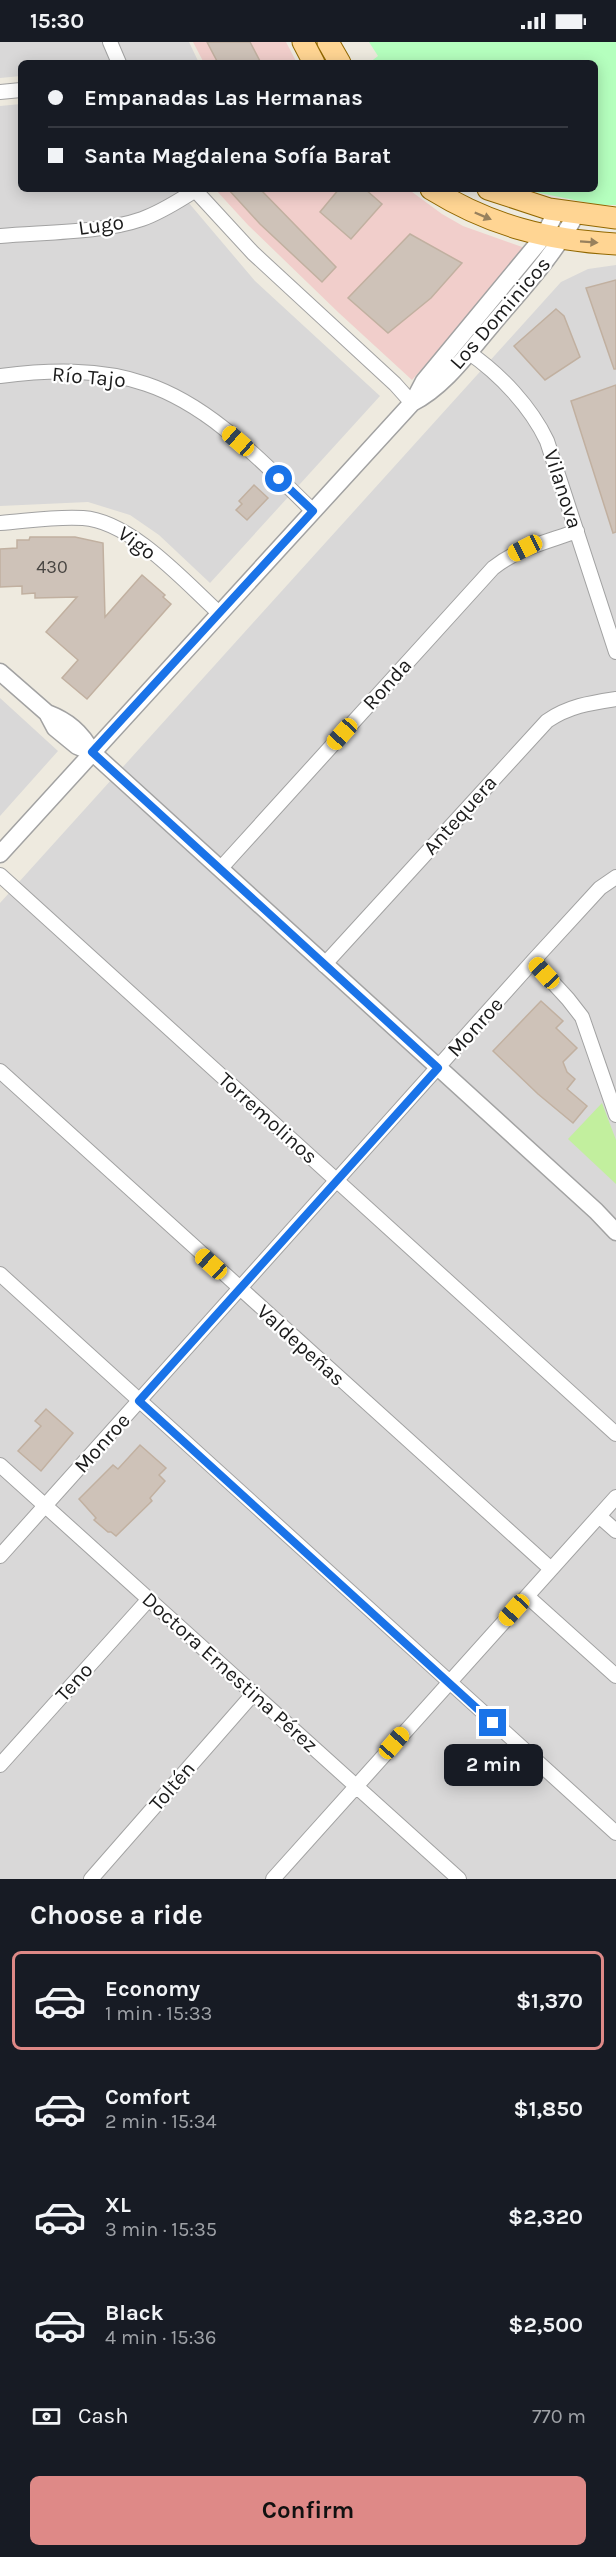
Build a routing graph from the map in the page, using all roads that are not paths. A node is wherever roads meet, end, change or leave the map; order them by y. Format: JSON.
{"nodes":[{"id":1,"x":110,"y":42,"type":"edge"},
{"id":2,"x":303,"y":42,"type":"edge"},
{"id":3,"x":328,"y":42,"type":"edge"},
{"id":4,"x":118,"y":60,"type":"edge"},
{"id":5,"x":312,"y":60,"type":"edge"},
{"id":6,"x":338,"y":60,"type":"edge"},
{"id":7,"x":18,"y":90,"type":"edge"},
{"id":8,"x":0,"y":92,"type":"edge"},
{"id":9,"x":192,"y":192,"type":"edge"},
{"id":10,"x":197,"y":192,"type":"edge"},
{"id":11,"x":437,"y":192,"type":"edge"},
{"id":12,"x":496,"y":192,"type":"edge"},
{"id":13,"x":567,"y":212,"type":"junction"},
{"id":14,"x":616,"y":218,"type":"edge"},
{"id":15,"x":0,"y":236,"type":"edge"},
{"id":16,"x":553,"y":238,"type":"junction"},
{"id":17,"x":616,"y":244,"type":"edge"},
{"id":18,"x":468,"y":352,"type":"junction"},
{"id":19,"x":0,"y":376,"type":"edge"},
{"id":20,"x":412,"y":402,"type":"junction"},
{"id":21,"x":313,"y":511,"type":"junction"},
{"id":22,"x":0,"y":523,"type":"edge"},
{"id":23,"x":577,"y":531,"type":"junction"},
{"id":24,"x":219,"y":614,"type":"junction"},
{"id":25,"x":616,"y":652,"type":"edge"},
{"id":26,"x":0,"y":672,"type":"edge"},
{"id":27,"x":616,"y":699,"type":"edge"},
{"id":28,"x":92,"y":752,"type":"junction"},
{"id":29,"x":0,"y":854,"type":"edge"},
{"id":30,"x":220,"y":869,"type":"junction"},
{"id":31,"x":0,"y":875,"type":"edge"},
{"id":32,"x":616,"y":877,"type":"edge"},
{"id":33,"x":533,"y":961,"type":"junction"},
{"id":34,"x":324,"y":965,"type":"junction"},
{"id":35,"x":438,"y":1068,"type":"junction"},
{"id":36,"x":0,"y":1071,"type":"edge"},
{"id":37,"x":616,"y":1115,"type":"edge"},
{"id":38,"x":336,"y":1180,"type":"junction"},
{"id":39,"x":616,"y":1232,"type":"edge"},
{"id":40,"x":0,"y":1274,"type":"edge"},
{"id":41,"x":239,"y":1289,"type":"junction"},
{"id":42,"x":139,"y":1401,"type":"junction"},
{"id":43,"x":616,"y":1434,"type":"edge"},
{"id":44,"x":0,"y":1465,"type":"edge"},
{"id":45,"x":616,"y":1497,"type":"edge"},
{"id":46,"x":46,"y":1505,"type":"junction"},
{"id":47,"x":599,"y":1516,"type":"junction"},
{"id":48,"x":616,"y":1531,"type":"edge"},
{"id":49,"x":0,"y":1556,"type":"edge"},
{"id":50,"x":551,"y":1569,"type":"junction"},
{"id":51,"x":526,"y":1596,"type":"junction"},
{"id":52,"x":149,"y":1599,"type":"junction"},
{"id":53,"x":616,"y":1676,"type":"edge"},
{"id":54,"x":448,"y":1683,"type":"junction"},
{"id":55,"x":254,"y":1694,"type":"junction"},
{"id":56,"x":0,"y":1765,"type":"edge"},
{"id":57,"x":356,"y":1786,"type":"junction"},
{"id":58,"x":616,"y":1833,"type":"edge"},
{"id":59,"x":91,"y":1879,"type":"edge"},
{"id":60,"x":273,"y":1879,"type":"edge"},
{"id":61,"x":459,"y":1879,"type":"edge"}],
"edges":[{"from":1,"to":4,"type":"street"},
{"from":2,"to":5,"type":"main road"},
{"from":3,"to":6,"type":"main road"},
{"from":7,"to":8,"type":"street"},
{"from":9,"to":15,"type":"street","name":"Lugo"},
{"from":10,"to":20,"type":"street"},
{"from":11,"to":16,"type":"main road","one_way":true},
{"from":12,"to":13,"type":"main road"},
{"from":13,"to":14,"type":"main road"},
{"from":13,"to":16,"type":"street","name":"Los Dominicos"},
{"from":16,"to":17,"type":"main road","one_way":true},
{"from":16,"to":18,"type":"street","name":"Los Dominicos"},
{"from":16,"to":20,"type":"street","name":"Los Dominicos"},
{"from":18,"to":20,"type":"street","name":"Los Dominicos"},
{"from":18,"to":23,"type":"street","name":"Vilanova"},
{"from":19,"to":21,"type":"street","name":"Río Tajo"},
{"from":20,"to":21,"type":"street","name":"Los Dominicos"},
{"from":21,"to":24,"type":"street","name":"Los Dominicos"},
{"from":22,"to":24,"type":"street","name":"Vigo"},
{"from":23,"to":25,"type":"street","name":"Vilanova"},
{"from":23,"to":30,"type":"street","name":"Ronda"},
{"from":24,"to":28,"type":"street","name":"Los Dominicos"},
{"from":26,"to":28,"type":"street"},
{"from":27,"to":34,"type":"street","name":"Antequera"},
{"from":28,"to":29,"type":"street","name":"Los Dominicos"},
{"from":28,"to":30,"type":"street"},
{"from":30,"to":34,"type":"street"},
{"from":31,"to":38,"type":"street","name":"Torremolinos"},
{"from":32,"to":33,"type":"street","name":"Monroe"},
{"from":33,"to":35,"type":"street","name":"Monroe"},
{"from":33,"to":37,"type":"street"},
{"from":34,"to":35,"type":"street"},
{"from":35,"to":38,"type":"street","name":"Monroe"},
{"from":35,"to":39,"type":"street"},
{"from":36,"to":41,"type":"street","name":"Valdepeñas"},
{"from":38,"to":41,"type":"street","name":"Monroe"},
{"from":38,"to":43,"type":"street","name":"Torremolinos"},
{"from":40,"to":42,"type":"street"},
{"from":41,"to":42,"type":"street","name":"Monroe"},
{"from":41,"to":50,"type":"street","name":"Valdepeñas"},
{"from":42,"to":46,"type":"street","name":"Monroe"},
{"from":42,"to":54,"type":"street"},
{"from":44,"to":46,"type":"street","name":"Doctora Ernestina Pérez"},
{"from":45,"to":47,"type":"street"},
{"from":46,"to":49,"type":"street","name":"Monroe"},
{"from":46,"to":52,"type":"street","name":"Doctora Ernestina Pérez"},
{"from":47,"to":48,"type":"street"},
{"from":47,"to":50,"type":"street"},
{"from":50,"to":51,"type":"street"},
{"from":51,"to":53,"type":"street"},
{"from":51,"to":54,"type":"street"},
{"from":52,"to":55,"type":"street","name":"Doctora Ernestina Pérez"},
{"from":52,"to":56,"type":"street","name":"Teno"},
{"from":54,"to":57,"type":"street"},
{"from":54,"to":58,"type":"street"},
{"from":55,"to":57,"type":"street","name":"Doctora Ernestina Pérez"},
{"from":55,"to":59,"type":"street","name":"Toltén"},
{"from":57,"to":60,"type":"street"},
{"from":57,"to":61,"type":"street","name":"Doctora Ernestina Pérez"}]}
